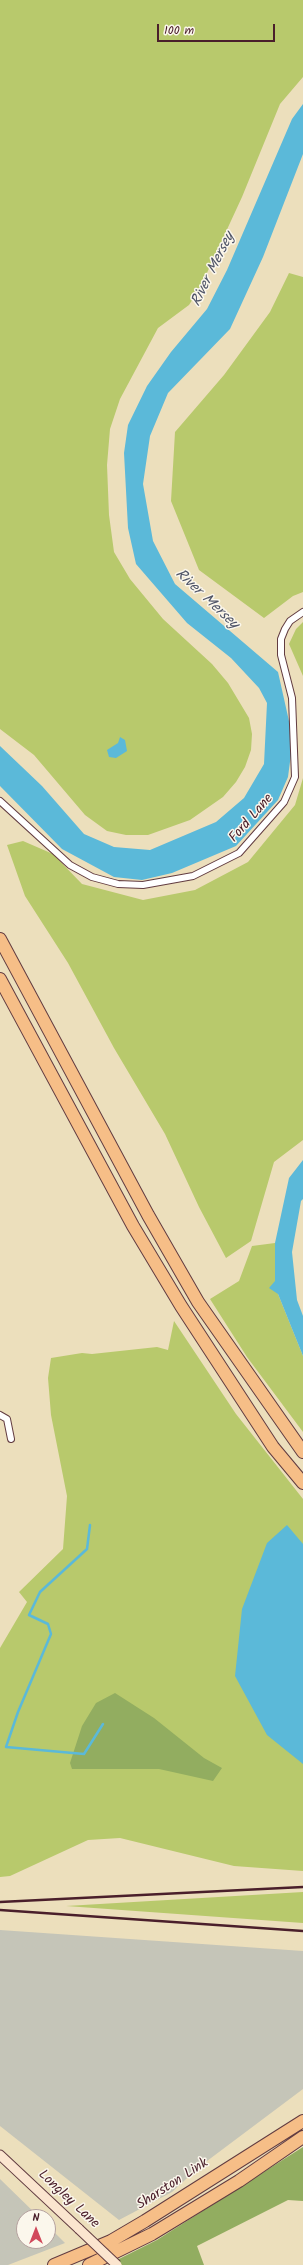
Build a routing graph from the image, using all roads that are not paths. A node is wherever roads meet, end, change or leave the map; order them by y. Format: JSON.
{"nodes":[{"id":1,"x":303,"y":612,"type":"edge"},
{"id":2,"x":0,"y":801,"type":"edge"},
{"id":3,"x":0,"y":939,"type":"edge"},
{"id":4,"x":0,"y":979,"type":"edge"},
{"id":5,"x":0,"y":1415,"type":"edge"},
{"id":6,"x":11,"y":1438,"type":"dead end"},
{"id":7,"x":303,"y":1452,"type":"edge"},
{"id":8,"x":303,"y":1483,"type":"edge"},
{"id":9,"x":303,"y":2120,"type":"edge"},
{"id":10,"x":303,"y":2137,"type":"edge"},
{"id":11,"x":0,"y":2155,"type":"edge"},
{"id":12,"x":54,"y":2265,"type":"edge"},
{"id":13,"x":89,"y":2265,"type":"edge"},
{"id":14,"x":117,"y":2265,"type":"edge"}],
"edges":[{"from":1,"to":2,"type":"street","name":"Ford Lane"},
{"from":3,"to":7,"type":"highway"},
{"from":4,"to":8,"type":"highway"},
{"from":5,"to":6,"type":"street"},
{"from":9,"to":12,"type":"highway","name":"Sharston Link"},
{"from":10,"to":13,"type":"highway"},
{"from":11,"to":14,"type":"main road","name":"Longley Lane","bridge":true}]}
